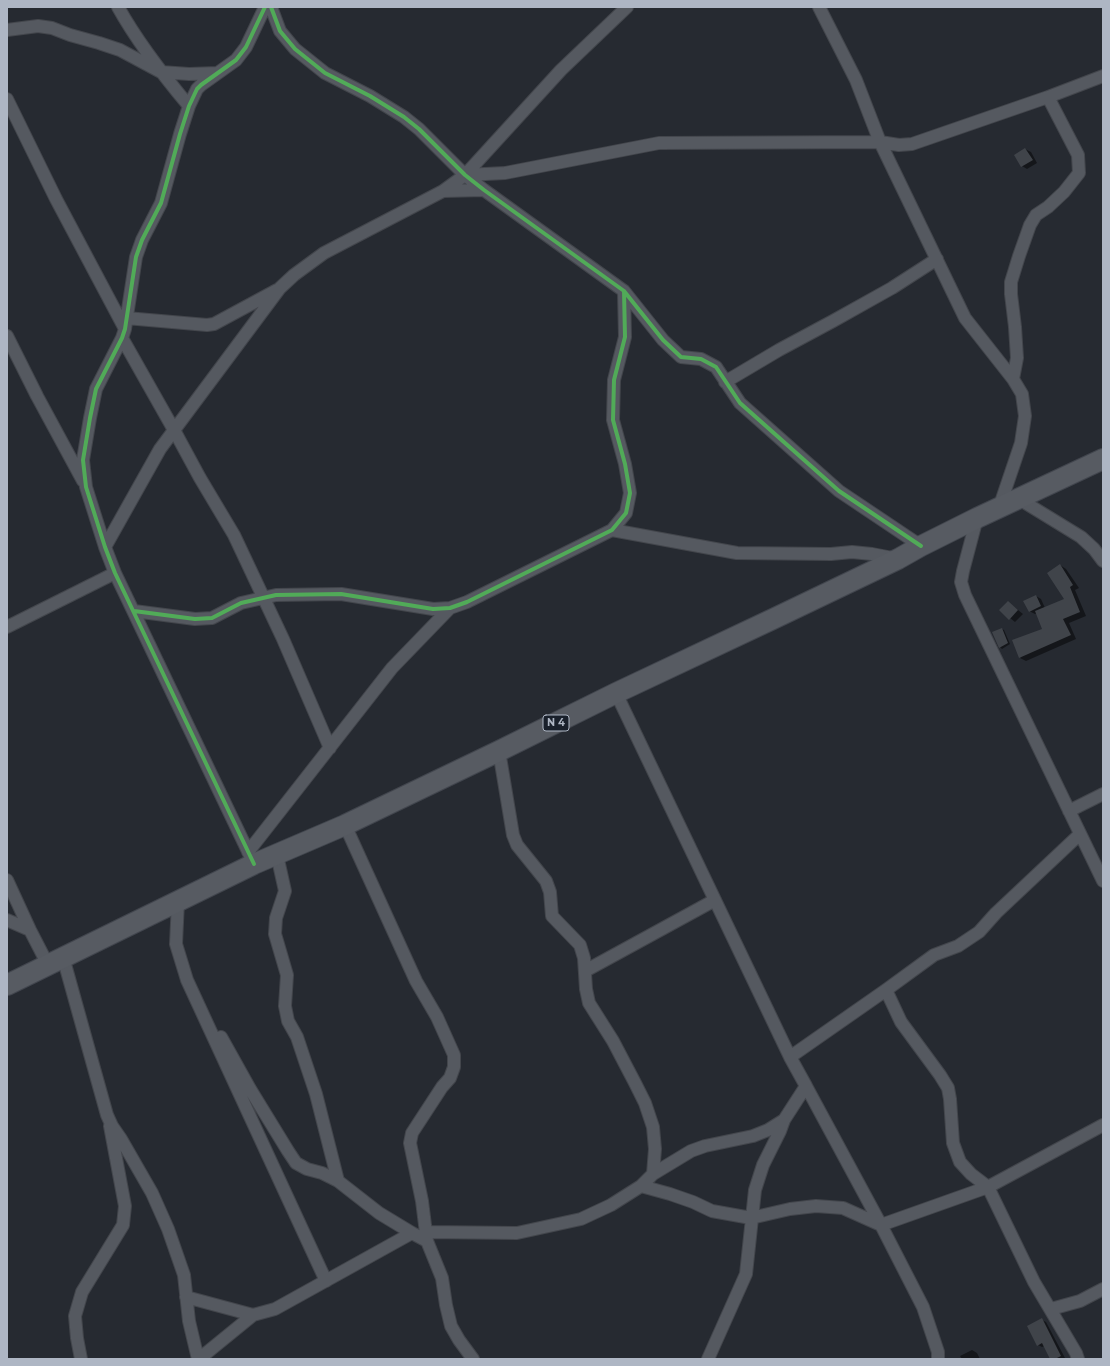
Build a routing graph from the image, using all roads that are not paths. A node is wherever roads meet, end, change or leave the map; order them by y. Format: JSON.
{"nodes":[{"id":1,"x":118,"y":7,"type":"edge"},
{"id":2,"x":265,"y":7,"type":"edge"},
{"id":3,"x":271,"y":7,"type":"edge"},
{"id":4,"x":627,"y":7,"type":"edge"},
{"id":5,"x":819,"y":7,"type":"edge"},
{"id":6,"x":7,"y":30,"type":"edge"},
{"id":7,"x":161,"y":72,"type":"junction"},
{"id":8,"x":218,"y":73,"type":"junction"},
{"id":9,"x":1103,"y":76,"type":"edge"},
{"id":10,"x":1048,"y":97,"type":"junction"},
{"id":11,"x":7,"y":99,"type":"edge"},
{"id":12,"x":189,"y":106,"type":"junction"},
{"id":13,"x":880,"y":142,"type":"junction"},
{"id":14,"x":465,"y":174,"type":"junction"},
{"id":15,"x":484,"y":190,"type":"junction"},
{"id":16,"x":443,"y":191,"type":"junction"},
{"id":17,"x":937,"y":259,"type":"junction"},
{"id":18,"x":280,"y":288,"type":"junction"},
{"id":19,"x":624,"y":291,"type":"junction"},
{"id":20,"x":124,"y":328,"type":"junction"},
{"id":21,"x":7,"y":336,"type":"edge"},
{"id":22,"x":1013,"y":378,"type":"junction"},
{"id":23,"x":725,"y":382,"type":"junction"},
{"id":24,"x":174,"y":430,"type":"junction"},
{"id":25,"x":1103,"y":459,"type":"edge"},
{"id":26,"x":86,"y":487,"type":"junction"},
{"id":27,"x":1019,"y":499,"type":"junction"},
{"id":28,"x":999,"y":508,"type":"junction"},
{"id":29,"x":978,"y":518,"type":"junction"},
{"id":30,"x":612,"y":530,"type":"junction"},
{"id":31,"x":921,"y":546,"type":"junction"},
{"id":32,"x":105,"y":547,"type":"junction"},
{"id":33,"x":898,"y":559,"type":"junction"},
{"id":34,"x":1103,"y":561,"type":"edge"},
{"id":35,"x":115,"y":573,"type":"junction"},
{"id":36,"x":263,"y":598,"type":"junction"},
{"id":37,"x":450,"y":608,"type":"junction"},
{"id":38,"x":134,"y":612,"type":"junction"},
{"id":39,"x":7,"y":627,"type":"edge"},
{"id":40,"x":616,"y":693,"type":"junction"},
{"id":41,"x":330,"y":748,"type":"junction"},
{"id":42,"x":499,"y":751,"type":"junction"},
{"id":43,"x":1103,"y":794,"type":"edge"},
{"id":44,"x":1069,"y":811,"type":"junction"},
{"id":45,"x":345,"y":825,"type":"junction"},
{"id":46,"x":1080,"y":834,"type":"junction"},
{"id":47,"x":277,"y":854,"type":"junction"},
{"id":48,"x":251,"y":858,"type":"junction"},
{"id":49,"x":7,"y":880,"type":"edge"},
{"id":50,"x":1103,"y":881,"type":"edge"},
{"id":51,"x":715,"y":900,"type":"junction"},
{"id":52,"x":178,"y":901,"type":"junction"},
{"id":53,"x":7,"y":920,"type":"edge"},
{"id":54,"x":30,"y":930,"type":"junction"},
{"id":55,"x":56,"y":961,"type":"junction"},
{"id":56,"x":585,"y":971,"type":"junction"},
{"id":57,"x":7,"y":985,"type":"edge"},
{"id":58,"x":886,"y":990,"type":"junction"},
{"id":59,"x":192,"y":991,"type":"junction"},
{"id":60,"x":790,"y":1057,"type":"junction"},
{"id":61,"x":806,"y":1086,"type":"junction"},
{"id":62,"x":107,"y":1115,"type":"junction"},
{"id":63,"x":784,"y":1120,"type":"junction"},
{"id":64,"x":1103,"y":1125,"type":"edge"},
{"id":65,"x":653,"y":1174,"type":"junction"},
{"id":66,"x":338,"y":1181,"type":"junction"},
{"id":67,"x":641,"y":1186,"type":"junction"},
{"id":68,"x":988,"y":1187,"type":"junction"},
{"id":69,"x":751,"y":1218,"type":"junction"},
{"id":70,"x":881,"y":1225,"type":"junction"},
{"id":71,"x":412,"y":1233,"type":"junction"},
{"id":72,"x":426,"y":1236,"type":"junction"},
{"id":73,"x":326,"y":1281,"type":"junction"},
{"id":74,"x":1103,"y":1289,"type":"edge"},
{"id":75,"x":186,"y":1297,"type":"junction"},
{"id":76,"x":1051,"y":1309,"type":"junction"},
{"id":77,"x":253,"y":1315,"type":"junction"},
{"id":78,"x":80,"y":1359,"type":"edge"},
{"id":79,"x":198,"y":1359,"type":"edge"},
{"id":80,"x":473,"y":1359,"type":"edge"},
{"id":81,"x":708,"y":1359,"type":"edge"},
{"id":82,"x":938,"y":1359,"type":"edge"},
{"id":83,"x":1078,"y":1359,"type":"edge"}],
"edges":[{"from":1,"to":7,"type":"street"},
{"from":2,"to":8,"type":"street"},
{"from":3,"to":14,"type":"street"},
{"from":4,"to":14,"type":"street"},
{"from":5,"to":13,"type":"street"},
{"from":6,"to":7,"type":"street"},
{"from":7,"to":8,"type":"street"},
{"from":7,"to":12,"type":"street"},
{"from":8,"to":12,"type":"street"},
{"from":9,"to":10,"type":"street"},
{"from":10,"to":13,"type":"street"},
{"from":10,"to":22,"type":"street"},
{"from":11,"to":20,"type":"street"},
{"from":12,"to":20,"type":"street"},
{"from":13,"to":14,"type":"street"},
{"from":13,"to":17,"type":"street"},
{"from":14,"to":15,"type":"street"},
{"from":14,"to":16,"type":"street"},
{"from":15,"to":16,"type":"street"},
{"from":15,"to":19,"type":"street"},
{"from":16,"to":18,"type":"street"},
{"from":17,"to":22,"type":"street"},
{"from":17,"to":23,"type":"street"},
{"from":18,"to":20,"type":"street"},
{"from":18,"to":24,"type":"street"},
{"from":19,"to":23,"type":"street"},
{"from":19,"to":30,"type":"street"},
{"from":20,"to":24,"type":"street"},
{"from":20,"to":26,"type":"street"},
{"from":21,"to":26,"type":"street"},
{"from":22,"to":28,"type":"street"},
{"from":23,"to":31,"type":"street"},
{"from":24,"to":32,"type":"street"},
{"from":24,"to":36,"type":"street"},
{"from":25,"to":27,"type":"main road","number":"N 4"},
{"from":26,"to":32,"type":"street"},
{"from":27,"to":28,"type":"main road","number":"N 4"},
{"from":27,"to":34,"type":"street"},
{"from":28,"to":29,"type":"main road","number":"N 4"},
{"from":29,"to":31,"type":"main road","number":"N 4"},
{"from":29,"to":44,"type":"street"},
{"from":30,"to":33,"type":"street"},
{"from":30,"to":37,"type":"street"},
{"from":31,"to":33,"type":"main road","number":"N 4"},
{"from":32,"to":35,"type":"street"},
{"from":33,"to":40,"type":"main road","number":"N 4"},
{"from":35,"to":38,"type":"street"},
{"from":35,"to":39,"type":"street"},
{"from":36,"to":37,"type":"street"},
{"from":36,"to":38,"type":"street"},
{"from":36,"to":41,"type":"street"},
{"from":37,"to":41,"type":"street"},
{"from":38,"to":48,"type":"street"},
{"from":40,"to":42,"type":"main road","number":"N 4"},
{"from":40,"to":51,"type":"street"},
{"from":41,"to":48,"type":"street"},
{"from":42,"to":45,"type":"main road","number":"N 4"},
{"from":42,"to":56,"type":"street"},
{"from":43,"to":44,"type":"street"},
{"from":44,"to":46,"type":"street"},
{"from":45,"to":47,"type":"main road","number":"N 4"},
{"from":45,"to":72,"type":"street"},
{"from":46,"to":50,"type":"street"},
{"from":46,"to":58,"type":"street"},
{"from":47,"to":48,"type":"main road","number":"N 4"},
{"from":47,"to":66,"type":"street"},
{"from":48,"to":52,"type":"main road","number":"N 4"},
{"from":49,"to":54,"type":"street"},
{"from":51,"to":56,"type":"street"},
{"from":51,"to":60,"type":"street"},
{"from":52,"to":55,"type":"main road","number":"N 4"},
{"from":52,"to":59,"type":"street"},
{"from":53,"to":54,"type":"street"},
{"from":54,"to":55,"type":"street"},
{"from":55,"to":57,"type":"main road","number":"N 4"},
{"from":55,"to":62,"type":"street"},
{"from":56,"to":65,"type":"street"},
{"from":58,"to":60,"type":"street"},
{"from":58,"to":68,"type":"street"},
{"from":59,"to":66,"type":"street"},
{"from":59,"to":73,"type":"street"},
{"from":60,"to":61,"type":"street"},
{"from":61,"to":63,"type":"street"},
{"from":61,"to":70,"type":"street"},
{"from":62,"to":75,"type":"street"},
{"from":62,"to":78,"type":"street"},
{"from":63,"to":65,"type":"street"},
{"from":63,"to":69,"type":"street"},
{"from":64,"to":68,"type":"street"},
{"from":65,"to":67,"type":"street"},
{"from":66,"to":71,"type":"street"},
{"from":67,"to":69,"type":"street"},
{"from":67,"to":72,"type":"street"},
{"from":68,"to":70,"type":"street"},
{"from":68,"to":76,"type":"street"},
{"from":69,"to":70,"type":"street"},
{"from":69,"to":81,"type":"street"},
{"from":70,"to":82,"type":"street"},
{"from":71,"to":72,"type":"street"},
{"from":71,"to":73,"type":"street"},
{"from":72,"to":80,"type":"street"},
{"from":73,"to":77,"type":"street"},
{"from":74,"to":76,"type":"street"},
{"from":75,"to":77,"type":"street"},
{"from":75,"to":79,"type":"street"},
{"from":76,"to":83,"type":"street"},
{"from":77,"to":79,"type":"street"}]}
